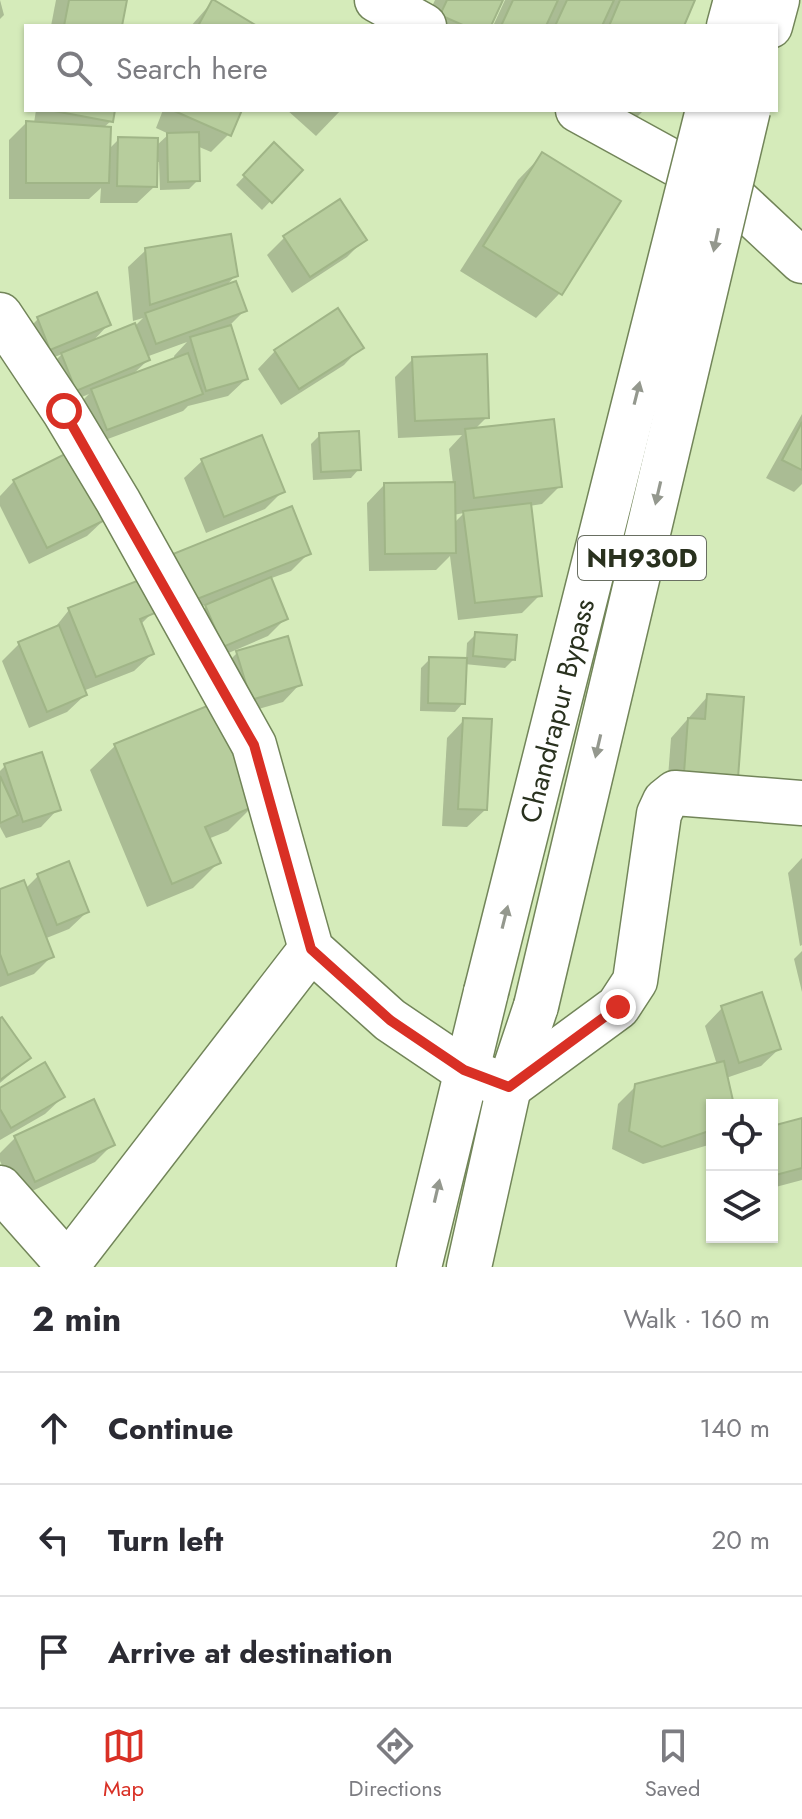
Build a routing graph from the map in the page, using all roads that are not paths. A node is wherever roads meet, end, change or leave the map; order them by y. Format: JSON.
{"nodes":[{"id":1,"x":377,"y":0,"type":"edge"},
{"id":2,"x":736,"y":0,"type":"edge"},
{"id":3,"x":777,"y":0,"type":"edge"},
{"id":4,"x":420,"y":24,"type":"edge"},
{"id":5,"x":730,"y":24,"type":"edge"},
{"id":6,"x":771,"y":24,"type":"edge"},
{"id":7,"x":582,"y":112,"type":"edge"},
{"id":8,"x":707,"y":112,"type":"edge"},
{"id":9,"x":748,"y":112,"type":"edge"},
{"id":10,"x":802,"y":261,"type":"edge"},
{"id":11,"x":0,"y":315,"type":"edge"},
{"id":12,"x":802,"y":803,"type":"edge"},
{"id":13,"x":311,"y":949,"type":"junction"},
{"id":14,"x":464,"y":1070,"type":"junction"},
{"id":15,"x":509,"y":1087,"type":"junction"},
{"id":16,"x":0,"y":1188,"type":"edge"},
{"id":17,"x":69,"y":1266,"type":"edge"},
{"id":18,"x":419,"y":1267,"type":"edge"},
{"id":19,"x":469,"y":1267,"type":"edge"}],
"edges":[{"from":1,"to":4,"type":"main road"},
{"from":2,"to":5,"type":"main road"},
{"from":3,"to":6,"type":"main road"},
{"from":7,"to":10,"type":"main road"},
{"from":14,"to":8,"type":"main road","name":"Chandrapur Bypass","number":"NH930D","one_way":true,"bridge":true},
{"from":9,"to":15,"type":"main road","name":"Chandrapur Bypass","number":"NH930D","one_way":true,"bridge":true},
{"from":11,"to":13,"type":"main road"},
{"from":12,"to":15,"type":"main road"},
{"from":13,"to":14,"type":"main road"},
{"from":13,"to":17,"type":"main road"},
{"from":14,"to":15,"type":"main road"},
{"from":18,"to":14,"type":"main road","name":"Chandrapur Bypass","number":"NH930D","one_way":true},
{"from":15,"to":19,"type":"main road","name":"Chandrapur Bypass","number":"NH930D"},
{"from":16,"to":17,"type":"main road"}]}
